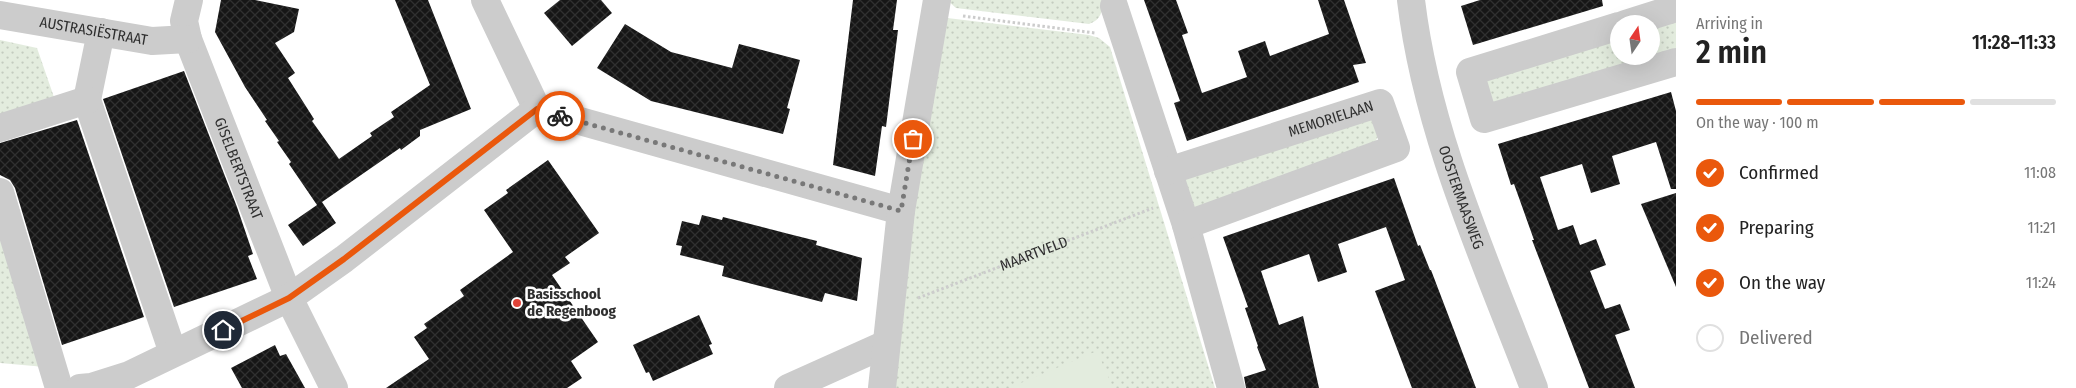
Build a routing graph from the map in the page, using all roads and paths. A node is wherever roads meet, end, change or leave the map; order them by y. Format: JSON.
{"nodes":[{"id":1,"x":189,"y":0,"type":"edge"},
{"id":2,"x":485,"y":0,"type":"edge"},
{"id":3,"x":1411,"y":0,"type":"edge"},
{"id":4,"x":936,"y":6,"type":"edge"},
{"id":5,"x":1114,"y":6,"type":"dead end"},
{"id":6,"x":1676,"y":8,"type":"edge"},
{"id":7,"x":0,"y":15,"type":"edge"},
{"id":8,"x":1654,"y":15,"type":"edge"},
{"id":9,"x":1610,"y":29,"type":"edge"},
{"id":10,"x":101,"y":32,"type":"junction"},
{"id":11,"x":1124,"y":36,"type":"junction"},
{"id":12,"x":188,"y":39,"type":"junction"},
{"id":13,"x":1676,"y":62,"type":"edge"},
{"id":14,"x":87,"y":100,"type":"junction"},
{"id":15,"x":537,"y":109,"type":"junction"},
{"id":16,"x":0,"y":128,"type":"edge"},
{"id":17,"x":1168,"y":171,"type":"junction"},
{"id":18,"x":0,"y":192,"type":"edge"},
{"id":19,"x":1178,"y":199,"type":"junction"},
{"id":20,"x":901,"y":211,"type":"junction"},
{"id":21,"x":1186,"y":225,"type":"junction"},
{"id":22,"x":289,"y":298,"type":"junction"},
{"id":23,"x":890,"y":309,"type":"junction"},
{"id":24,"x":886,"y":344,"type":"junction"},
{"id":25,"x":173,"y":353,"type":"junction"},
{"id":26,"x":150,"y":378,"type":"edge"},
{"id":27,"x":60,"y":388,"type":"edge"},
{"id":28,"x":80,"y":388,"type":"edge"},
{"id":29,"x":334,"y":388,"type":"edge"},
{"id":30,"x":788,"y":388,"type":"edge"},
{"id":31,"x":882,"y":388,"type":"edge"},
{"id":32,"x":1231,"y":388,"type":"edge"},
{"id":33,"x":1534,"y":388,"type":"edge"}],
"edges":[{"from":1,"to":12,"type":"street","name":"GISELBERTSTRAAT"},
{"from":2,"to":15,"type":"street"},
{"from":3,"to":33,"type":"street","name":"OOSTERMAASWEG"},
{"from":4,"to":11,"type":"path"},
{"from":4,"to":20,"type":"street"},
{"from":5,"to":11,"type":"street"},
{"from":6,"to":8,"type":"street"},
{"from":7,"to":10,"type":"street","name":"AUSTRASIËSTRAAT"},
{"from":9,"to":13,"type":"street"},
{"from":10,"to":12,"type":"street","name":"AUSTRASIËSTRAAT"},
{"from":10,"to":14,"type":"street"},
{"from":11,"to":17,"type":"street"},
{"from":12,"to":22,"type":"street","name":"GISELBERTSTRAAT"},
{"from":14,"to":16,"type":"street"},
{"from":14,"to":25,"type":"street"},
{"from":15,"to":20,"type":"street"},
{"from":15,"to":22,"type":"street"},
{"from":17,"to":19,"type":"street"},
{"from":17,"to":21,"type":"street","name":"MEMORIELAAN"},
{"from":18,"to":27,"type":"street"},
{"from":19,"to":21,"type":"street"},
{"from":19,"to":23,"type":"path","name":"MAARTVELD"},
{"from":20,"to":23,"type":"street"},
{"from":21,"to":32,"type":"street"},
{"from":22,"to":25,"type":"street"},
{"from":22,"to":29,"type":"street","name":"GISELBERTSTRAAT"},
{"from":23,"to":24,"type":"street"},
{"from":24,"to":30,"type":"street"},
{"from":24,"to":31,"type":"street"},
{"from":25,"to":26,"type":"street"},
{"from":26,"to":28,"type":"street"}]}
